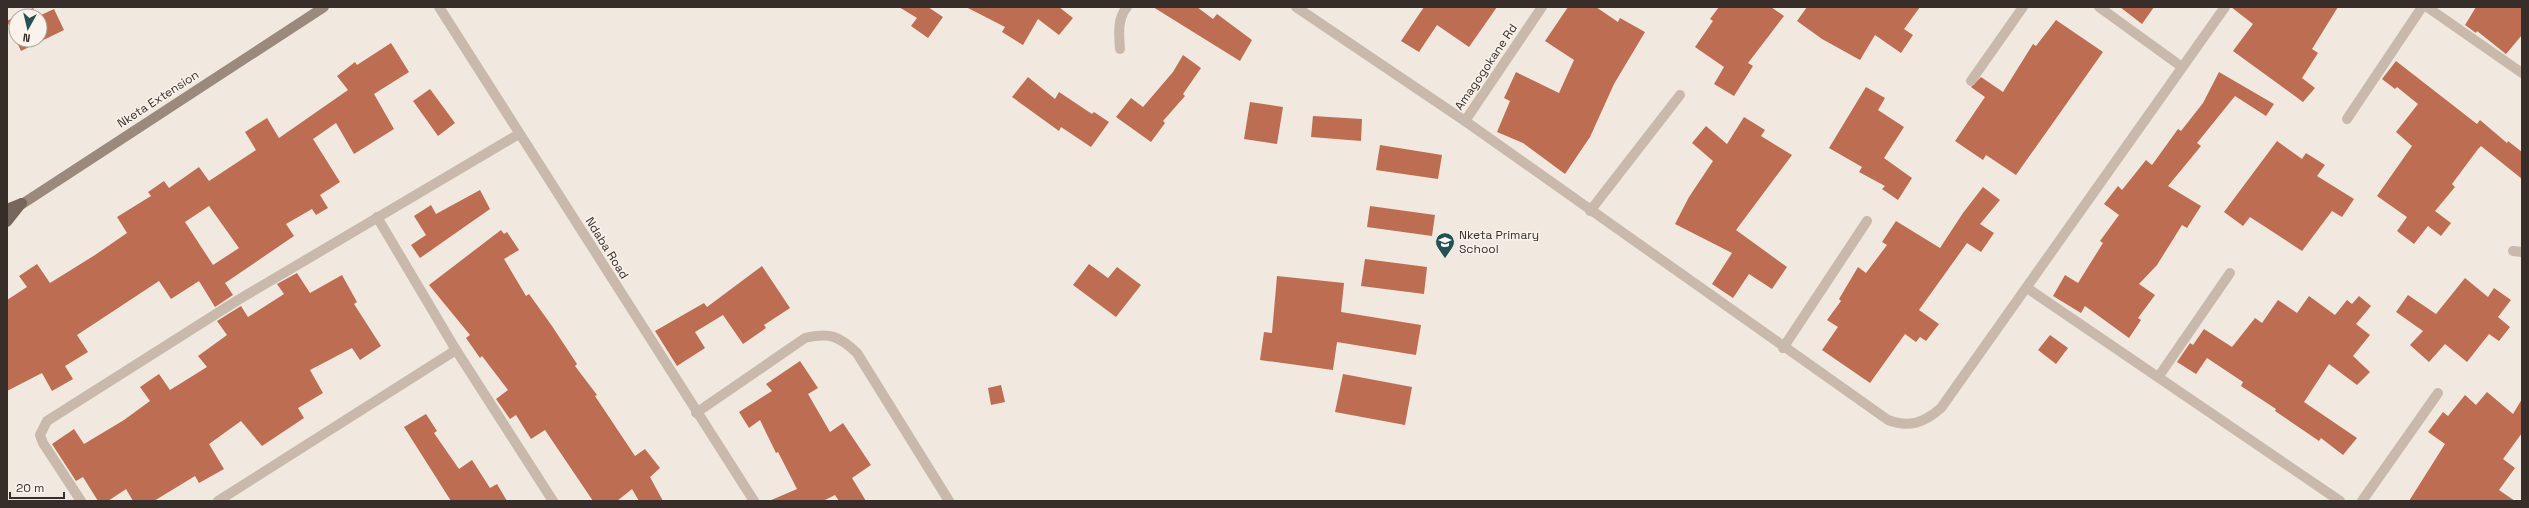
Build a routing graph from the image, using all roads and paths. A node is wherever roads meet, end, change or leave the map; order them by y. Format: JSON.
{"nodes":[{"id":1,"x":324,"y":7,"type":"edge"},
{"id":2,"x":439,"y":7,"type":"edge"},
{"id":3,"x":1127,"y":7,"type":"edge"},
{"id":4,"x":1296,"y":7,"type":"edge"},
{"id":5,"x":1542,"y":7,"type":"edge"},
{"id":6,"x":2024,"y":7,"type":"edge"},
{"id":7,"x":2099,"y":7,"type":"edge"},
{"id":8,"x":2224,"y":7,"type":"edge"},
{"id":9,"x":2422,"y":7,"type":"edge"},
{"id":10,"x":2427,"y":7,"type":"edge"},
{"id":11,"x":1120,"y":50,"type":"dead end"},
{"id":12,"x":2182,"y":67,"type":"junction"},
{"id":13,"x":2522,"y":73,"type":"edge"},
{"id":14,"x":1971,"y":81,"type":"dead end"},
{"id":15,"x":1680,"y":95,"type":"dead end"},
{"id":16,"x":2348,"y":119,"type":"dead end"},
{"id":17,"x":1465,"y":121,"type":"junction"},
{"id":18,"x":519,"y":134,"type":"junction"},
{"id":19,"x":22,"y":204,"type":"junction"},
{"id":20,"x":7,"y":209,"type":"edge"},
{"id":21,"x":1590,"y":211,"type":"junction"},
{"id":22,"x":7,"y":214,"type":"edge"},
{"id":23,"x":378,"y":218,"type":"junction"},
{"id":24,"x":1867,"y":221,"type":"dead end"},
{"id":25,"x":7,"y":222,"type":"edge"},
{"id":26,"x":2230,"y":273,"type":"dead end"},
{"id":27,"x":2027,"y":288,"type":"junction"},
{"id":28,"x":1783,"y":348,"type":"junction"},
{"id":29,"x":456,"y":350,"type":"junction"},
{"id":30,"x":2159,"y":376,"type":"junction"},
{"id":31,"x":2438,"y":393,"type":"dead end"},
{"id":32,"x":696,"y":413,"type":"junction"},
{"id":33,"x":81,"y":501,"type":"edge"},
{"id":34,"x":218,"y":501,"type":"edge"},
{"id":35,"x":553,"y":501,"type":"edge"},
{"id":36,"x":754,"y":501,"type":"edge"},
{"id":37,"x":949,"y":501,"type":"edge"},
{"id":38,"x":2340,"y":501,"type":"edge"},
{"id":39,"x":2362,"y":501,"type":"edge"}],
"edges":[{"from":1,"to":19,"type":"street","name":"Nketa Extension"},
{"from":2,"to":18,"type":"street","name":"Ndaba Road"},
{"from":3,"to":11,"type":"street"},
{"from":4,"to":17,"type":"street"},
{"from":5,"to":17,"type":"street","name":"Amagogokane Rd"},
{"from":6,"to":14,"type":"street"},
{"from":7,"to":12,"type":"street"},
{"from":8,"to":12,"type":"street"},
{"from":9,"to":16,"type":"street"},
{"from":10,"to":13,"type":"street"},
{"from":12,"to":27,"type":"street"},
{"from":15,"to":21,"type":"street"},
{"from":17,"to":21,"type":"street"},
{"from":18,"to":23,"type":"street"},
{"from":18,"to":32,"type":"street","name":"Ndaba Road"},
{"from":19,"to":20,"type":"main road"},
{"from":19,"to":22,"type":"street","name":"Nketa Extension"},
{"from":19,"to":25,"type":"main road"},
{"from":21,"to":28,"type":"street"},
{"from":23,"to":29,"type":"street"},
{"from":23,"to":33,"type":"street"},
{"from":24,"to":28,"type":"street"},
{"from":26,"to":30,"type":"street"},
{"from":27,"to":28,"type":"street"},
{"from":27,"to":30,"type":"street"},
{"from":29,"to":34,"type":"street"},
{"from":29,"to":35,"type":"street"},
{"from":30,"to":38,"type":"street"},
{"from":31,"to":39,"type":"street"},
{"from":32,"to":36,"type":"street","name":"Ndaba Road"},
{"from":32,"to":37,"type":"street"}]}
